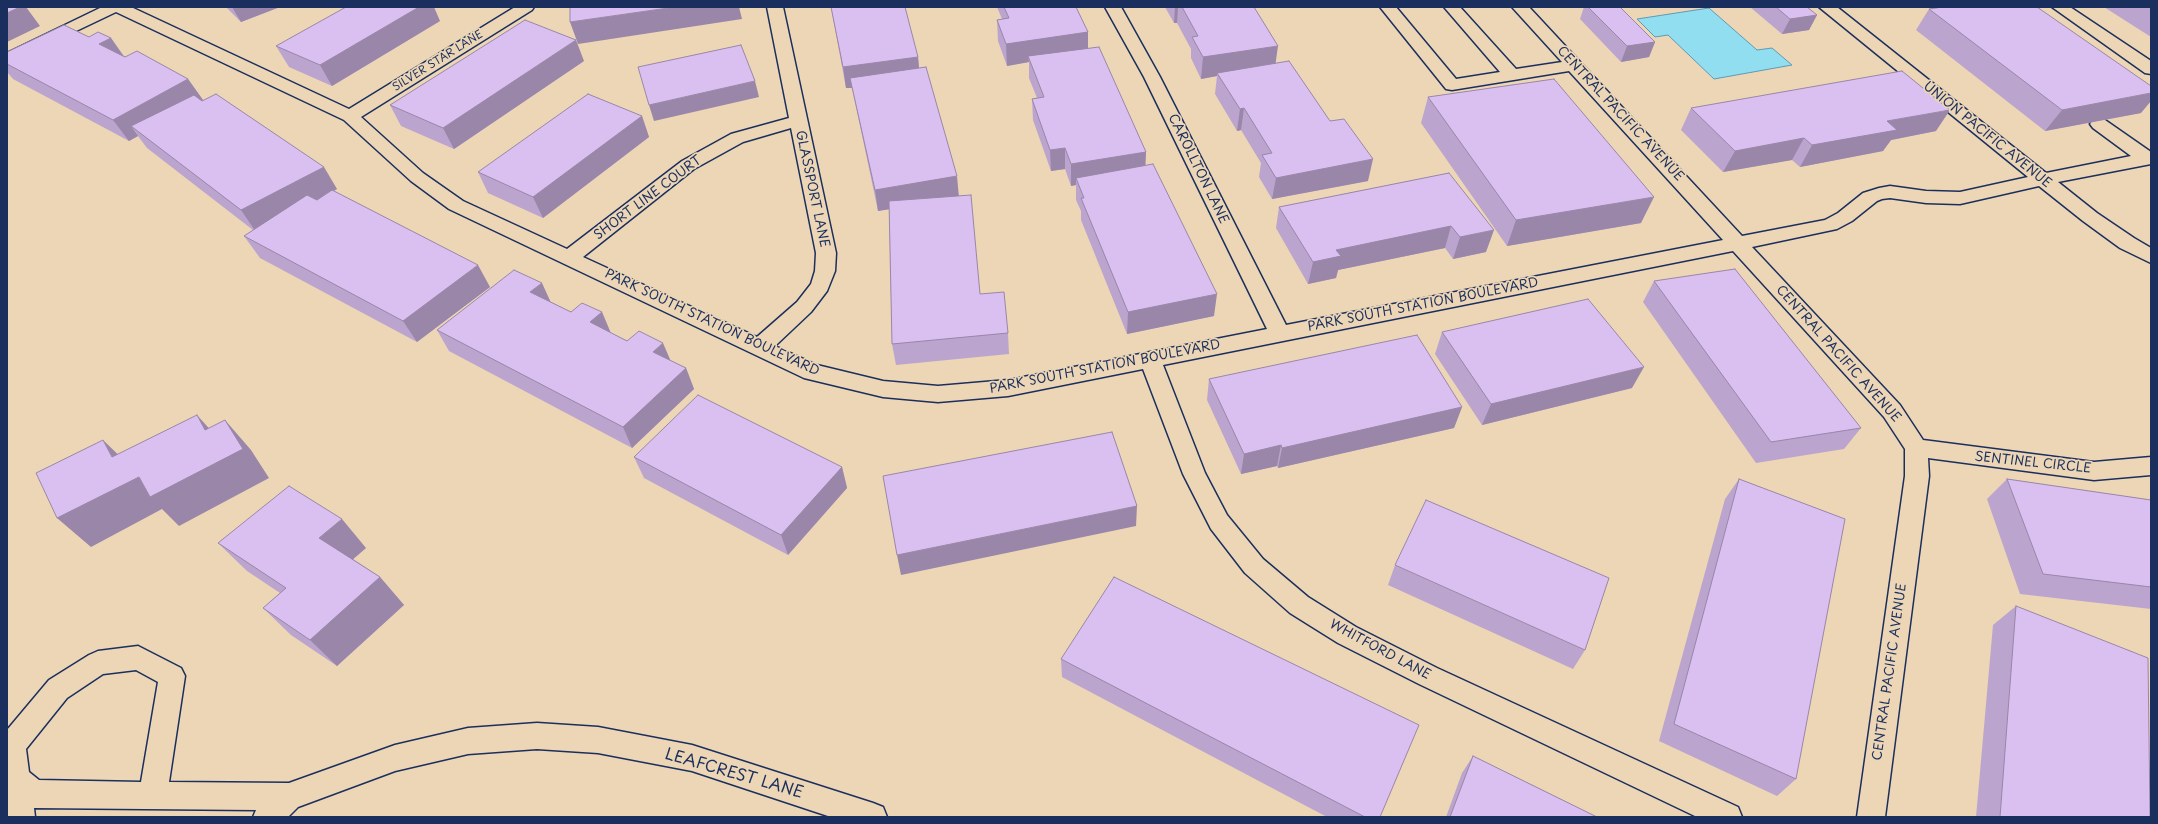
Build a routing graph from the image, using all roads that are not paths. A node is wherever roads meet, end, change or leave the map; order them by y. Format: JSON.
{"nodes":[{"id":1,"x":114,"y":7,"type":"edge"},
{"id":2,"x":118,"y":7,"type":"edge"},
{"id":3,"x":526,"y":7,"type":"edge"},
{"id":4,"x":775,"y":7,"type":"edge"},
{"id":5,"x":1113,"y":7,"type":"edge"},
{"id":6,"x":1388,"y":7,"type":"edge"},
{"id":7,"x":1452,"y":7,"type":"edge"},
{"id":8,"x":1520,"y":7,"type":"edge"},
{"id":9,"x":1827,"y":7,"type":"edge"},
{"id":10,"x":2060,"y":7,"type":"edge"},
{"id":11,"x":7,"y":59,"type":"edge"},
{"id":12,"x":1574,"y":65,"type":"junction"},
{"id":13,"x":2151,"y":69,"type":"edge"},
{"id":14,"x":1512,"y":75,"type":"junction"},
{"id":15,"x":350,"y":116,"type":"junction"},
{"id":16,"x":798,"y":121,"type":"junction"},
{"id":17,"x":2099,"y":124,"type":"edge"},
{"id":18,"x":2148,"y":158,"type":"edge"},
{"id":19,"x":2042,"y":179,"type":"junction"},
{"id":20,"x":1738,"y":243,"type":"junction"},
{"id":21,"x":2151,"y":256,"type":"edge"},
{"id":22,"x":570,"y":257,"type":"junction"},
{"id":23,"x":1279,"y":333,"type":"junction"},
{"id":24,"x":760,"y":348,"type":"junction"},
{"id":25,"x":1150,"y":358,"type":"junction"},
{"id":26,"x":1916,"y":448,"type":"junction"},
{"id":27,"x":2151,"y":466,"type":"edge"},
{"id":28,"x":16,"y":779,"type":"junction"},
{"id":29,"x":152,"y":796,"type":"junction"},
{"id":30,"x":289,"y":797,"type":"junction"},
{"id":31,"x":21,"y":817,"type":"edge"},
{"id":32,"x":267,"y":817,"type":"edge"},
{"id":33,"x":873,"y":817,"type":"edge"},
{"id":34,"x":1728,"y":817,"type":"edge"},
{"id":35,"x":1870,"y":817,"type":"edge"}],
"edges":[{"from":1,"to":11,"type":"street"},
{"from":2,"to":15,"type":"street","name":"PARK SOUTH STATION BOULEVARD"},
{"from":3,"to":15,"type":"street","name":"SILVER STAR LANE"},
{"from":4,"to":16,"type":"street","name":"GLASSPORT LANE"},
{"from":5,"to":23,"type":"street","name":"CAROLLTON LANE"},
{"from":6,"to":14,"type":"street"},
{"from":7,"to":14,"type":"street"},
{"from":8,"to":12,"type":"street","name":"CENTRAL PACIFIC AVENUE"},
{"from":9,"to":19,"type":"street","name":"UNION PACIFIC AVENUE"},
{"from":10,"to":13,"type":"street"},
{"from":12,"to":14,"type":"street"},
{"from":12,"to":20,"type":"street","name":"CENTRAL PACIFIC AVENUE"},
{"from":15,"to":22,"type":"street","name":"PARK SOUTH STATION BOULEVARD"},
{"from":16,"to":22,"type":"street","name":"SHORT LINE COURT"},
{"from":16,"to":24,"type":"street","name":"GLASSPORT LANE"},
{"from":17,"to":18,"type":"street"},
{"from":18,"to":19,"type":"street"},
{"from":19,"to":20,"type":"street","name":"PARK SOUTH STATION BOULEVARD"},
{"from":19,"to":21,"type":"street","name":"UNION PACIFIC AVENUE"},
{"from":20,"to":23,"type":"street","name":"PARK SOUTH STATION BOULEVARD"},
{"from":20,"to":26,"type":"street","name":"CENTRAL PACIFIC AVENUE"},
{"from":22,"to":24,"type":"street","name":"PARK SOUTH STATION BOULEVARD"},
{"from":23,"to":25,"type":"street","name":"PARK SOUTH STATION BOULEVARD"},
{"from":24,"to":25,"type":"street","name":"PARK SOUTH STATION BOULEVARD"},
{"from":25,"to":34,"type":"street","name":"WHITFORD LANE"},
{"from":26,"to":27,"type":"street","name":"SENTINEL CIRCLE"},
{"from":26,"to":35,"type":"street","name":"CENTRAL PACIFIC AVENUE"},
{"from":28,"to":29,"type":"street"},
{"from":28,"to":29,"type":"street"},
{"from":28,"to":31,"type":"street"},
{"from":29,"to":30,"type":"street"},
{"from":30,"to":32,"type":"street"},
{"from":30,"to":33,"type":"street","name":"LEAFCREST LANE"}]}
